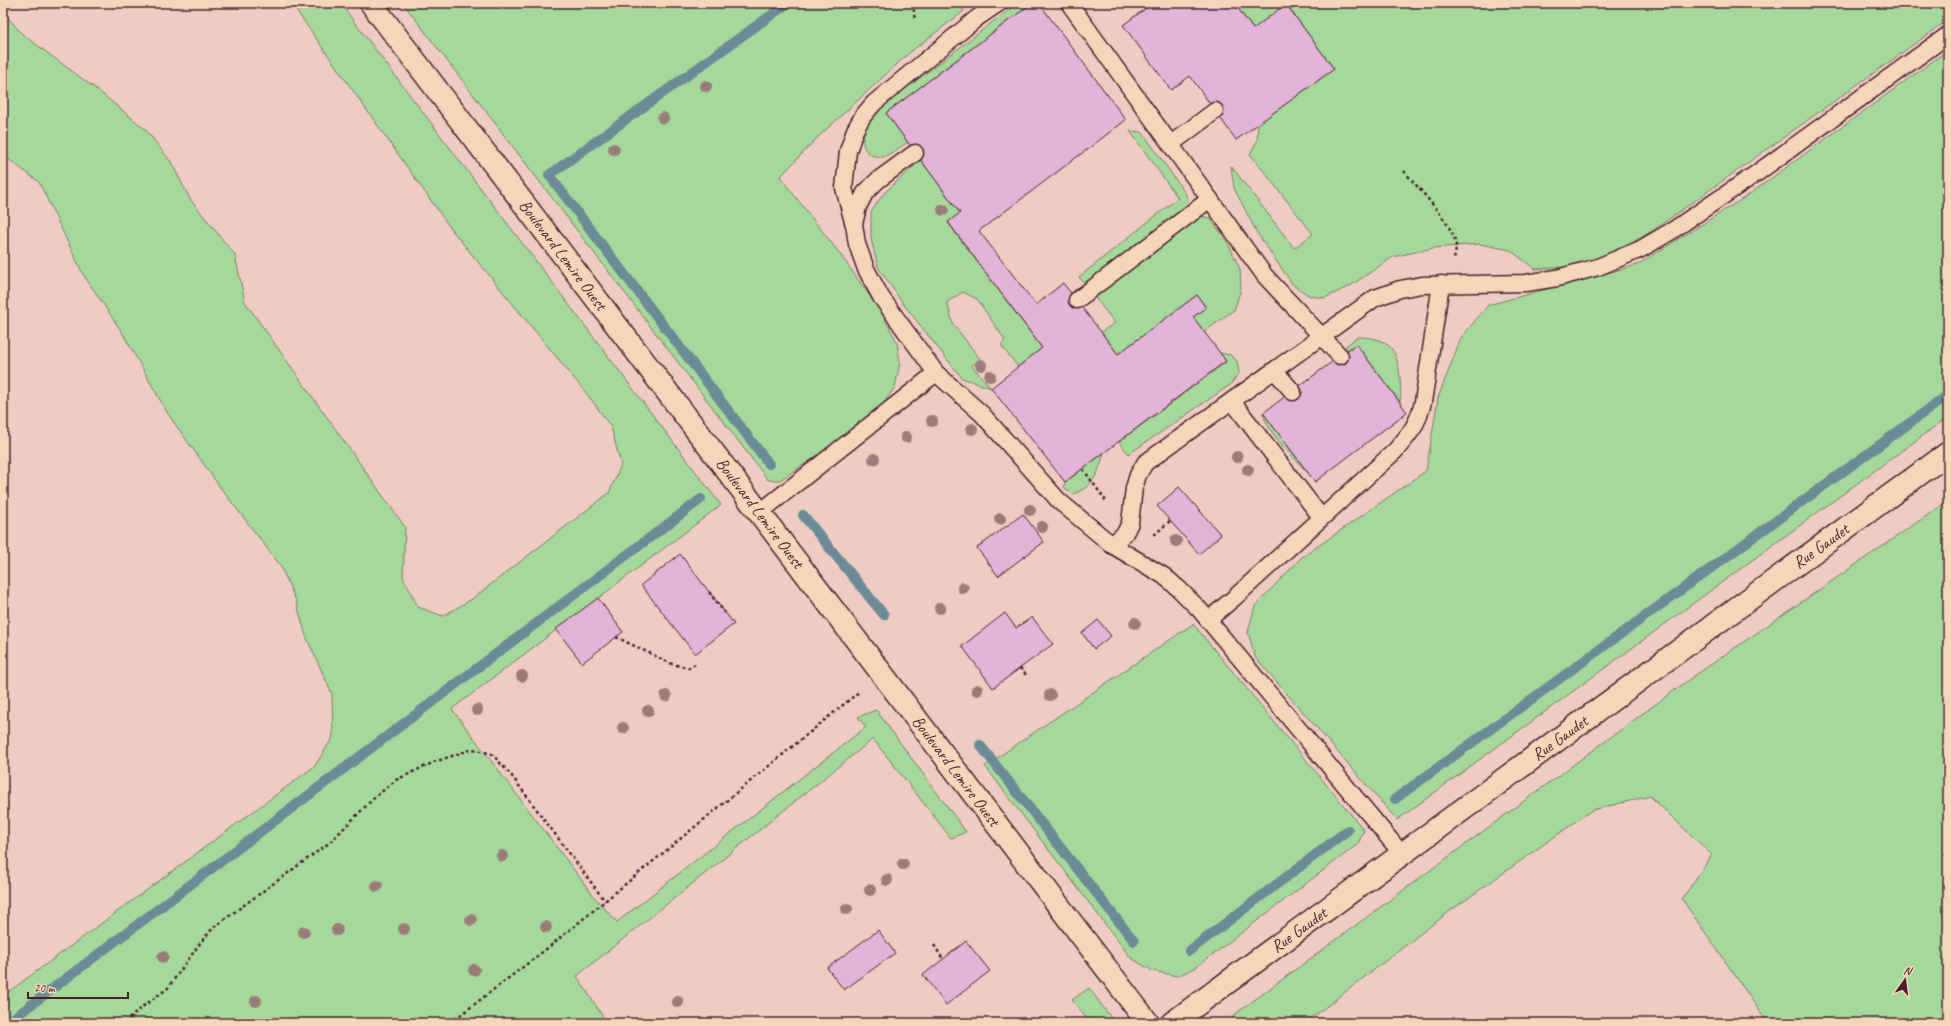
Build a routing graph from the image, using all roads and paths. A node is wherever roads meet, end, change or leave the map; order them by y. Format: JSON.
{"nodes":[{"id":1,"x":371,"y":3,"type":"edge"},
{"id":2,"x":913,"y":3,"type":"edge"},
{"id":3,"x":999,"y":3,"type":"edge"},
{"id":4,"x":1069,"y":3,"type":"edge"},
{"id":5,"x":916,"y":21,"type":"dead end"},
{"id":6,"x":1948,"y":35,"type":"edge"},
{"id":7,"x":1215,"y":110,"type":"dead end"},
{"id":8,"x":1171,"y":144,"type":"junction"},
{"id":9,"x":915,"y":153,"type":"dead end"},
{"id":10,"x":1404,"y":171,"type":"dead end"},
{"id":11,"x":1210,"y":199,"type":"junction"},
{"id":12,"x":854,"y":224,"type":"junction"},
{"id":13,"x":1441,"y":284,"type":"junction"},
{"id":14,"x":1077,"y":300,"type":"dead end"},
{"id":15,"x":1323,"y":336,"type":"junction"},
{"id":16,"x":1340,"y":356,"type":"dead end"},
{"id":17,"x":1275,"y":371,"type":"junction"},
{"id":18,"x":936,"y":373,"type":"junction"},
{"id":19,"x":1293,"y":392,"type":"dead end"},
{"id":20,"x":1232,"y":401,"type":"junction"},
{"id":21,"x":1948,"y":453,"type":"edge"},
{"id":22,"x":1083,"y":469,"type":"dead end"},
{"id":23,"x":1132,"y":505,"type":"junction"},
{"id":24,"x":759,"y":513,"type":"junction"},
{"id":25,"x":1321,"y":517,"type":"junction"},
{"id":26,"x":1112,"y":545,"type":"junction"},
{"id":27,"x":709,"y":592,"type":"dead end"},
{"id":28,"x":725,"y":613,"type":"dead end"},
{"id":29,"x":1208,"y":620,"type":"junction"},
{"id":30,"x":616,"y":637,"type":"dead end"},
{"id":31,"x":695,"y":664,"type":"dead end"},
{"id":32,"x":1020,"y":668,"type":"dead end"},
{"id":33,"x":883,"y":675,"type":"junction"},
{"id":34,"x":1028,"y":677,"type":"dead end"},
{"id":35,"x":1402,"y":854,"type":"junction"},
{"id":36,"x":605,"y":901,"type":"junction"},
{"id":37,"x":934,"y":945,"type":"dead end"},
{"id":38,"x":943,"y":959,"type":"dead end"},
{"id":39,"x":125,"y":1023,"type":"edge"},
{"id":40,"x":450,"y":1023,"type":"edge"},
{"id":41,"x":1148,"y":1023,"type":"edge"},
{"id":42,"x":1172,"y":1023,"type":"edge"}],
"edges":[{"from":1,"to":24,"type":"main road","name":"Boulevard Lemire Ouest"},
{"from":2,"to":5,"type":"path"},
{"from":3,"to":12,"type":"lane"},
{"from":4,"to":8,"type":"lane"},
{"from":6,"to":13,"type":"lane"},
{"from":7,"to":8,"type":"lane"},
{"from":8,"to":11,"type":"lane"},
{"from":9,"to":12,"type":"lane"},
{"from":10,"to":13,"type":"path"},
{"from":11,"to":14,"type":"lane"},
{"from":11,"to":15,"type":"lane"},
{"from":12,"to":18,"type":"lane"},
{"from":13,"to":15,"type":"lane"},
{"from":13,"to":25,"type":"lane"},
{"from":15,"to":16,"type":"lane"},
{"from":15,"to":17,"type":"lane"},
{"from":17,"to":19,"type":"lane"},
{"from":17,"to":20,"type":"lane"},
{"from":18,"to":24,"type":"lane"},
{"from":18,"to":26,"type":"lane"},
{"from":20,"to":23,"type":"lane"},
{"from":20,"to":25,"type":"lane"},
{"from":21,"to":35,"type":"main road","name":"Rue Gaudet"},
{"from":22,"to":23,"type":"path"},
{"from":23,"to":26,"type":"lane"},
{"from":24,"to":33,"type":"main road","name":"Boulevard Lemire Ouest"},
{"from":25,"to":29,"type":"lane"},
{"from":26,"to":29,"type":"lane"},
{"from":27,"to":28,"type":"path"},
{"from":29,"to":35,"type":"lane"},
{"from":30,"to":31,"type":"path"},
{"from":32,"to":34,"type":"path"},
{"from":33,"to":36,"type":"path"},
{"from":33,"to":41,"type":"main road","name":"Boulevard Lemire Ouest"},
{"from":35,"to":42,"type":"main road","name":"Rue Gaudet"},
{"from":36,"to":39,"type":"path"},
{"from":36,"to":40,"type":"path"},
{"from":37,"to":38,"type":"path"}]}
